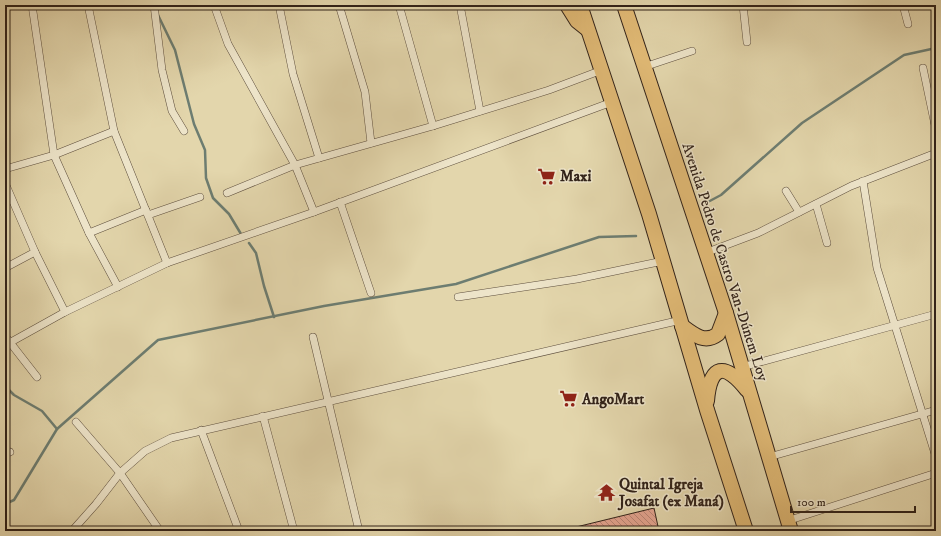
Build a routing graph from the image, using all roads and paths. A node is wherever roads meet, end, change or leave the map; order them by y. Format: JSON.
{"nodes":[{"id":1,"x":32,"y":5,"type":"edge"},
{"id":2,"x":88,"y":5,"type":"edge"},
{"id":3,"x":154,"y":5,"type":"edge"},
{"id":4,"x":214,"y":5,"type":"edge"},
{"id":5,"x":279,"y":5,"type":"edge"},
{"id":6,"x":339,"y":5,"type":"edge"},
{"id":7,"x":399,"y":5,"type":"edge"},
{"id":8,"x":460,"y":5,"type":"edge"},
{"id":9,"x":567,"y":5,"type":"edge"},
{"id":10,"x":580,"y":5,"type":"edge"},
{"id":11,"x":624,"y":5,"type":"edge"},
{"id":12,"x":743,"y":5,"type":"edge"},
{"id":13,"x":903,"y":5,"type":"edge"},
{"id":14,"x":908,"y":24,"type":"dead end"},
{"id":15,"x":588,"y":30,"type":"junction"},
{"id":16,"x":747,"y":42,"type":"dead end"},
{"id":17,"x":692,"y":51,"type":"dead end"},
{"id":18,"x":644,"y":67,"type":"junction"},
{"id":19,"x":922,"y":68,"type":"dead end"},
{"id":20,"x":602,"y":70,"type":"junction"},
{"id":21,"x":612,"y":102,"type":"junction"},
{"id":22,"x":480,"y":111,"type":"junction"},
{"id":23,"x":433,"y":126,"type":"junction"},
{"id":24,"x":184,"y":130,"type":"dead end"},
{"id":25,"x":936,"y":130,"type":"edge"},
{"id":26,"x":114,"y":131,"type":"junction"},
{"id":27,"x":371,"y":143,"type":"junction"},
{"id":28,"x":936,"y":153,"type":"edge"},
{"id":29,"x":54,"y":155,"type":"junction"},
{"id":30,"x":319,"y":158,"type":"junction"},
{"id":31,"x":295,"y":165,"type":"junction"},
{"id":32,"x":5,"y":169,"type":"edge"},
{"id":33,"x":863,"y":181,"type":"junction"},
{"id":34,"x":5,"y":183,"type":"edge"},
{"id":35,"x":786,"y":191,"type":"dead end"},
{"id":36,"x":227,"y":193,"type":"dead end"},
{"id":37,"x":200,"y":197,"type":"dead end"},
{"id":38,"x":340,"y":202,"type":"junction"},
{"id":39,"x":816,"y":204,"type":"junction"},
{"id":40,"x":314,"y":212,"type":"junction"},
{"id":41,"x":799,"y":212,"type":"junction"},
{"id":42,"x":147,"y":213,"type":"junction"},
{"id":43,"x":90,"y":232,"type":"junction"},
{"id":44,"x":827,"y":243,"type":"dead end"},
{"id":45,"x":35,"y":252,"type":"junction"},
{"id":46,"x":705,"y":253,"type":"junction"},
{"id":47,"x":663,"y":261,"type":"junction"},
{"id":48,"x":167,"y":263,"type":"junction"},
{"id":49,"x":5,"y":268,"type":"edge"},
{"id":50,"x":118,"y":287,"type":"junction"},
{"id":51,"x":371,"y":293,"type":"dead end"},
{"id":52,"x":458,"y":297,"type":"dead end"},
{"id":53,"x":65,"y":312,"type":"junction"},
{"id":54,"x":726,"y":313,"type":"junction"},
{"id":55,"x":936,"y":314,"type":"edge"},
{"id":56,"x":682,"y":324,"type":"junction"},
{"id":57,"x":896,"y":326,"type":"junction"},
{"id":58,"x":5,"y":336,"type":"edge"},
{"id":59,"x":313,"y":337,"type":"dead end"},
{"id":60,"x":11,"y":342,"type":"junction"},
{"id":61,"x":742,"y":367,"type":"junction"},
{"id":62,"x":37,"y":377,"type":"dead end"},
{"id":63,"x":750,"y":393,"type":"junction"},
{"id":64,"x":329,"y":400,"type":"junction"},
{"id":65,"x":707,"y":410,"type":"junction"},
{"id":66,"x":936,"y":410,"type":"edge"},
{"id":67,"x":923,"y":414,"type":"junction"},
{"id":68,"x":263,"y":416,"type":"junction"},
{"id":69,"x":76,"y":422,"type":"dead end"},
{"id":70,"x":201,"y":430,"type":"junction"},
{"id":71,"x":936,"y":457,"type":"edge"},
{"id":72,"x":768,"y":458,"type":"junction"},
{"id":73,"x":120,"y":473,"type":"junction"},
{"id":74,"x":936,"y":473,"type":"edge"},
{"id":75,"x":789,"y":526,"type":"edge"},
{"id":76,"x":72,"y":531,"type":"edge"},
{"id":77,"x":160,"y":531,"type":"edge"},
{"id":78,"x":239,"y":531,"type":"edge"},
{"id":79,"x":294,"y":531,"type":"edge"},
{"id":80,"x":359,"y":531,"type":"edge"},
{"id":81,"x":746,"y":531,"type":"edge"}],
"edges":[{"from":1,"to":29,"type":"street"},
{"from":2,"to":26,"type":"street"},
{"from":3,"to":24,"type":"street"},
{"from":4,"to":31,"type":"street"},
{"from":5,"to":30,"type":"street"},
{"from":6,"to":27,"type":"street"},
{"from":7,"to":23,"type":"street"},
{"from":8,"to":22,"type":"street"},
{"from":9,"to":15,"type":"highway"},
{"from":10,"to":15,"type":"highway"},
{"from":11,"to":18,"type":"highway","name":"Avenida Pedro de Castro Van-Dúnem Loy"},
{"from":12,"to":16,"type":"street"},
{"from":13,"to":14,"type":"street"},
{"from":15,"to":20,"type":"highway"},
{"from":17,"to":18,"type":"street"},
{"from":18,"to":46,"type":"highway","name":"Avenida Pedro de Castro Van-Dúnem Loy"},
{"from":19,"to":25,"type":"street"},
{"from":20,"to":21,"type":"highway"},
{"from":20,"to":22,"type":"street"},
{"from":21,"to":38,"type":"street"},
{"from":21,"to":47,"type":"highway"},
{"from":22,"to":23,"type":"street"},
{"from":23,"to":27,"type":"street"},
{"from":26,"to":29,"type":"street"},
{"from":26,"to":42,"type":"street"},
{"from":27,"to":30,"type":"street"},
{"from":28,"to":33,"type":"street"},
{"from":29,"to":32,"type":"street"},
{"from":29,"to":43,"type":"street"},
{"from":30,"to":31,"type":"street"},
{"from":31,"to":36,"type":"street"},
{"from":31,"to":40,"type":"street"},
{"from":33,"to":39,"type":"street"},
{"from":33,"to":57,"type":"street"},
{"from":34,"to":45,"type":"street"},
{"from":35,"to":41,"type":"street"},
{"from":37,"to":42,"type":"street"},
{"from":38,"to":40,"type":"street"},
{"from":38,"to":51,"type":"street"},
{"from":39,"to":41,"type":"street"},
{"from":39,"to":44,"type":"street"},
{"from":40,"to":48,"type":"street"},
{"from":41,"to":46,"type":"street"},
{"from":42,"to":43,"type":"street"},
{"from":42,"to":48,"type":"street"},
{"from":43,"to":50,"type":"street"},
{"from":45,"to":49,"type":"street"},
{"from":45,"to":53,"type":"street"},
{"from":46,"to":54,"type":"highway","name":"Avenida Pedro de Castro Van-Dúnem Loy"},
{"from":47,"to":52,"type":"street"},
{"from":47,"to":56,"type":"highway"},
{"from":48,"to":50,"type":"street"},
{"from":50,"to":53,"type":"street"},
{"from":53,"to":60,"type":"street"},
{"from":54,"to":56,"type":"highway"},
{"from":54,"to":61,"type":"highway","name":"Avenida Pedro de Castro Van-Dúnem Loy"},
{"from":55,"to":57,"type":"street"},
{"from":56,"to":64,"type":"street"},
{"from":56,"to":65,"type":"highway"},
{"from":57,"to":61,"type":"street"},
{"from":57,"to":67,"type":"street"},
{"from":58,"to":60,"type":"street"},
{"from":59,"to":64,"type":"street"},
{"from":60,"to":62,"type":"street"},
{"from":61,"to":63,"type":"highway","name":"Avenida Pedro de Castro Van-Dúnem Loy"},
{"from":63,"to":65,"type":"highway"},
{"from":63,"to":72,"type":"highway","name":"Avenida Pedro de Castro Van-Dúnem Loy"},
{"from":64,"to":68,"type":"street"},
{"from":64,"to":80,"type":"street"},
{"from":65,"to":81,"type":"highway"},
{"from":66,"to":67,"type":"street"},
{"from":67,"to":71,"type":"street"},
{"from":67,"to":72,"type":"street"},
{"from":68,"to":70,"type":"street"},
{"from":68,"to":79,"type":"street"},
{"from":69,"to":73,"type":"street"},
{"from":70,"to":73,"type":"street"},
{"from":70,"to":78,"type":"street"},
{"from":72,"to":75,"type":"highway","name":"Avenida Pedro de Castro Van-Dúnem Loy"},
{"from":73,"to":76,"type":"street"},
{"from":73,"to":77,"type":"street"},
{"from":74,"to":75,"type":"street"}]}
